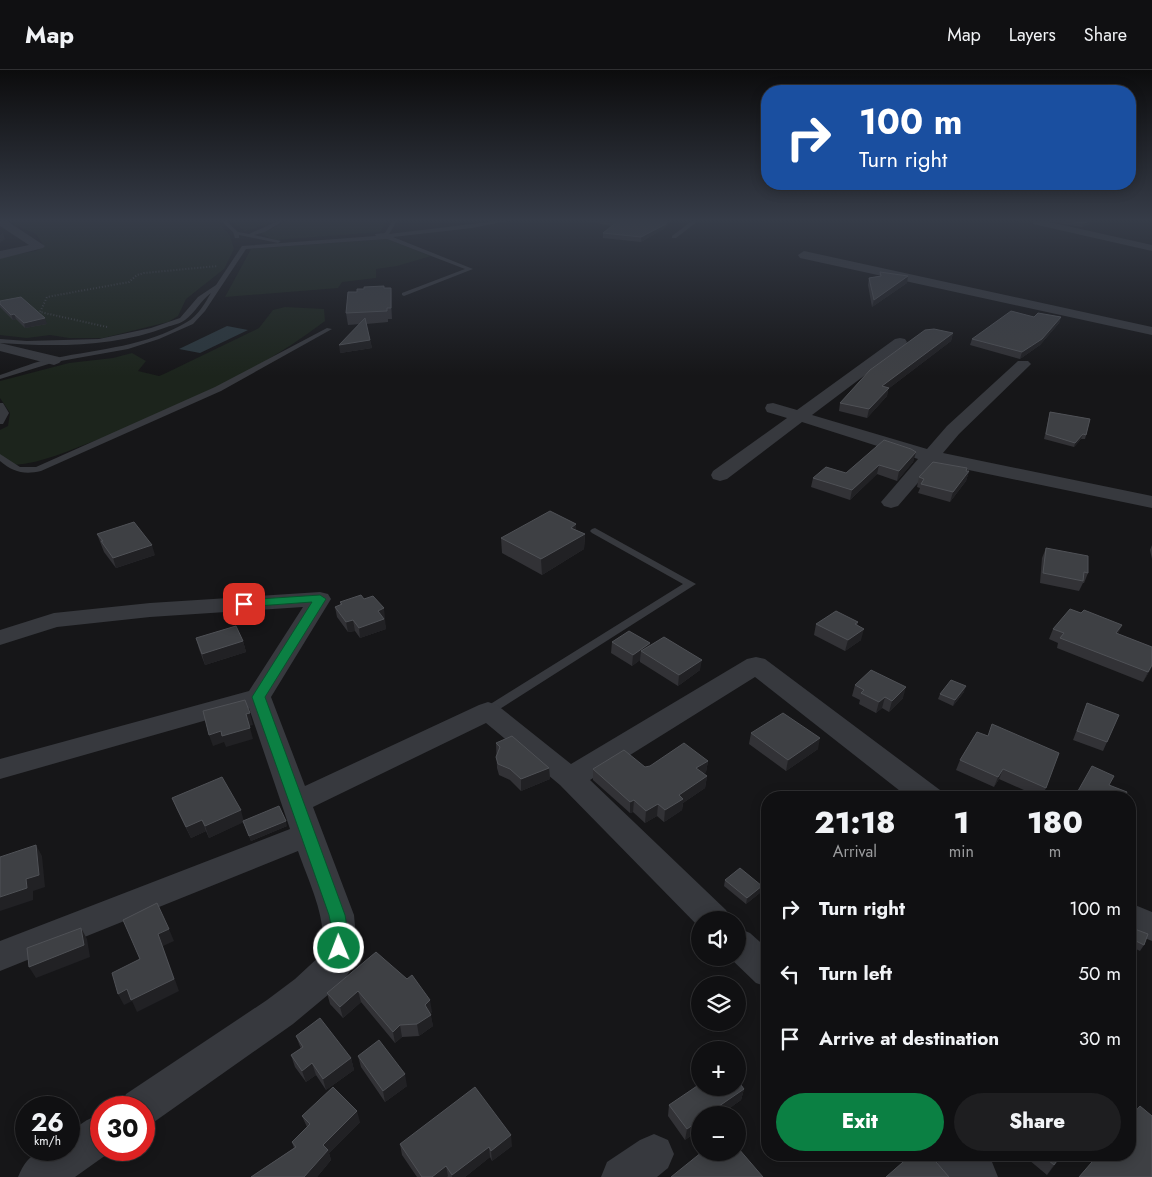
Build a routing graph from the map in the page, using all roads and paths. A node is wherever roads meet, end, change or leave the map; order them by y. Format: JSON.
{"nodes":[{"id":1,"x":147,"y":273,"type":"edge"},
{"id":2,"x":228,"y":273,"type":"edge"},
{"id":3,"x":460,"y":273,"type":"edge"},
{"id":4,"x":884,"y":273,"type":"edge"},
{"id":5,"x":223,"y":281,"type":"junction"},
{"id":6,"x":404,"y":294,"type":"dead end"},
{"id":7,"x":329,"y":329,"type":"dead end"},
{"id":8,"x":1152,"y":332,"type":"edge"},
{"id":9,"x":120,"y":338,"type":"junction"},
{"id":10,"x":0,"y":341,"type":"edge"},
{"id":11,"x":900,"y":342,"type":"dead end"},
{"id":12,"x":0,"y":347,"type":"edge"},
{"id":13,"x":54,"y":360,"type":"junction"},
{"id":14,"x":1023,"y":364,"type":"dead end"},
{"id":15,"x":0,"y":377,"type":"edge"},
{"id":16,"x":0,"y":404,"type":"edge"},
{"id":17,"x":773,"y":408,"type":"dead end"},
{"id":18,"x":798,"y":416,"type":"junction"},
{"id":19,"x":0,"y":422,"type":"edge"},
{"id":20,"x":929,"y":456,"type":"junction"},
{"id":21,"x":0,"y":457,"type":"edge"},
{"id":22,"x":720,"y":475,"type":"dead end"},
{"id":23,"x":891,"y":502,"type":"dead end"},
{"id":24,"x":1152,"y":502,"type":"edge"},
{"id":25,"x":594,"y":531,"type":"dead end"},
{"id":26,"x":0,"y":638,"type":"edge"},
{"id":27,"x":258,"y":697,"type":"junction"},
{"id":28,"x":488,"y":712,"type":"junction"},
{"id":29,"x":0,"y":769,"type":"edge"},
{"id":30,"x":570,"y":778,"type":"junction"},
{"id":31,"x":921,"y":791,"type":"edge"},
{"id":32,"x":297,"y":802,"type":"junction"},
{"id":33,"x":308,"y":834,"type":"junction"},
{"id":34,"x":705,"y":911,"type":"edge"},
{"id":35,"x":1136,"y":920,"type":"edge"},
{"id":36,"x":1152,"y":928,"type":"edge"},
{"id":37,"x":746,"y":951,"type":"edge"},
{"id":38,"x":0,"y":956,"type":"edge"},
{"id":39,"x":761,"y":965,"type":"edge"},
{"id":40,"x":155,"y":1098,"type":"edge"},
{"id":41,"x":90,"y":1142,"type":"edge"},
{"id":42,"x":961,"y":1161,"type":"edge"},
{"id":43,"x":39,"y":1177,"type":"edge"},
{"id":44,"x":978,"y":1177,"type":"edge"}],
"edges":[{"from":1,"to":9,"type":"path"},
{"from":2,"to":5,"type":"lane"},
{"from":3,"to":6,"type":"lane"},
{"from":4,"to":8,"type":"street"},
{"from":5,"to":9,"type":"lane"},
{"from":5,"to":13,"type":"lane"},
{"from":7,"to":21,"type":"lane"},
{"from":9,"to":10,"type":"lane"},
{"from":11,"to":18,"type":"street"},
{"from":12,"to":13,"type":"street"},
{"from":13,"to":15,"type":"lane"},
{"from":14,"to":20,"type":"street"},
{"from":16,"to":19,"type":"lane"},
{"from":17,"to":18,"type":"street"},
{"from":18,"to":20,"type":"street"},
{"from":18,"to":22,"type":"street"},
{"from":20,"to":23,"type":"street"},
{"from":20,"to":24,"type":"street"},
{"from":25,"to":28,"type":"lane"},
{"from":26,"to":27,"type":"street"},
{"from":27,"to":29,"type":"street"},
{"from":27,"to":32,"type":"street"},
{"from":28,"to":30,"type":"street"},
{"from":28,"to":32,"type":"street"},
{"from":30,"to":31,"type":"street"},
{"from":30,"to":34,"type":"street"},
{"from":32,"to":33,"type":"street"},
{"from":33,"to":38,"type":"street"},
{"from":33,"to":40,"type":"street"},
{"from":35,"to":36,"type":"street"},
{"from":37,"to":39,"type":"street"},
{"from":41,"to":43,"type":"street"},
{"from":42,"to":44,"type":"street"}]}
